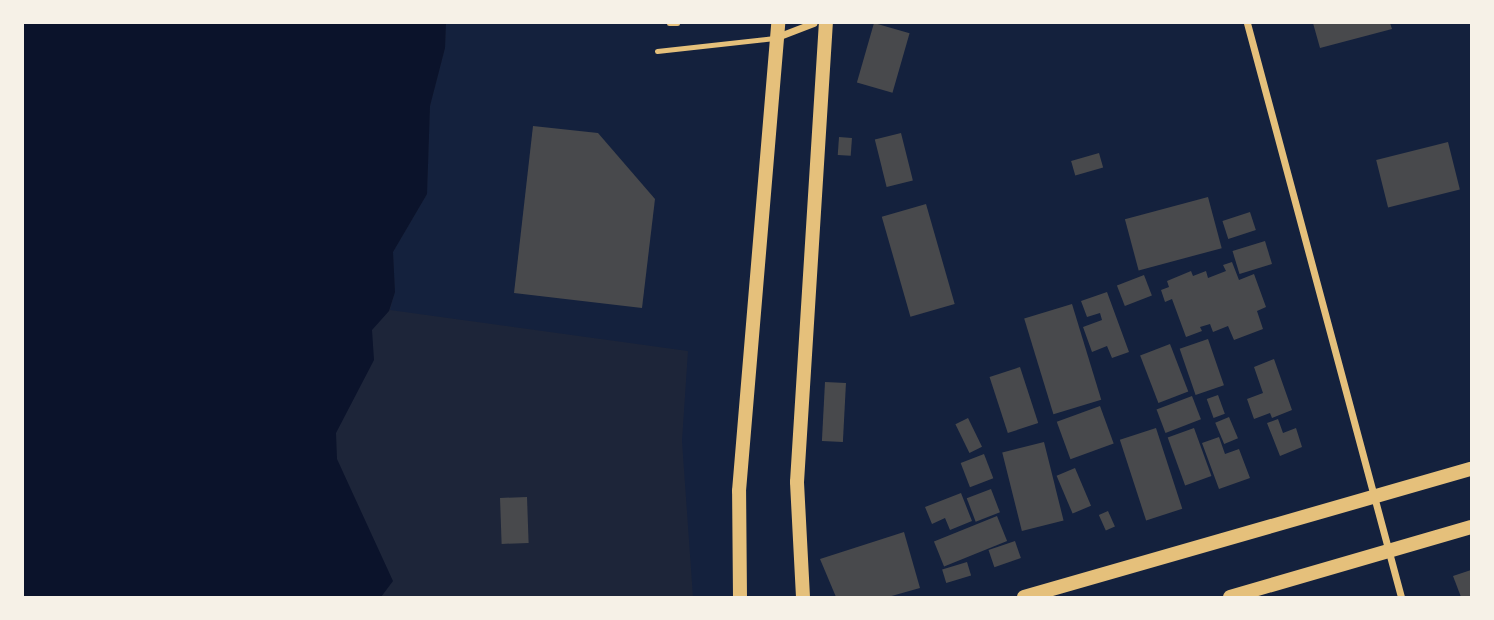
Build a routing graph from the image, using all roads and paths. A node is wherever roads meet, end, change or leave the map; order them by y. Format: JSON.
{"nodes":[{"id":1,"x":669,"y":23,"type":"edge"},
{"id":2,"x":677,"y":23,"type":"edge"},
{"id":3,"x":813,"y":23,"type":"edge"},
{"id":4,"x":826,"y":23,"type":"edge"},
{"id":5,"x":1247,"y":23,"type":"edge"},
{"id":6,"x":777,"y":30,"type":"edge"},
{"id":7,"x":657,"y":51,"type":"dead end"},
{"id":8,"x":1471,"y":469,"type":"edge"},
{"id":9,"x":1373,"y":497,"type":"junction"},
{"id":10,"x":1471,"y":527,"type":"edge"},
{"id":11,"x":1388,"y":551,"type":"junction"},
{"id":12,"x":740,"y":597,"type":"edge"},
{"id":13,"x":803,"y":597,"type":"edge"},
{"id":14,"x":1024,"y":597,"type":"edge"},
{"id":15,"x":1230,"y":597,"type":"edge"},
{"id":16,"x":1401,"y":597,"type":"edge"}],
"edges":[{"from":1,"to":2,"type":"lane"},
{"from":3,"to":6,"type":"street"},
{"from":4,"to":13,"type":"main road"},
{"from":5,"to":9,"type":"street"},
{"from":6,"to":7,"type":"lane"},
{"from":6,"to":12,"type":"main road"},
{"from":8,"to":9,"type":"main road"},
{"from":9,"to":11,"type":"street"},
{"from":9,"to":14,"type":"main road"},
{"from":10,"to":11,"type":"main road"},
{"from":11,"to":15,"type":"main road"},
{"from":11,"to":16,"type":"street"}]}
